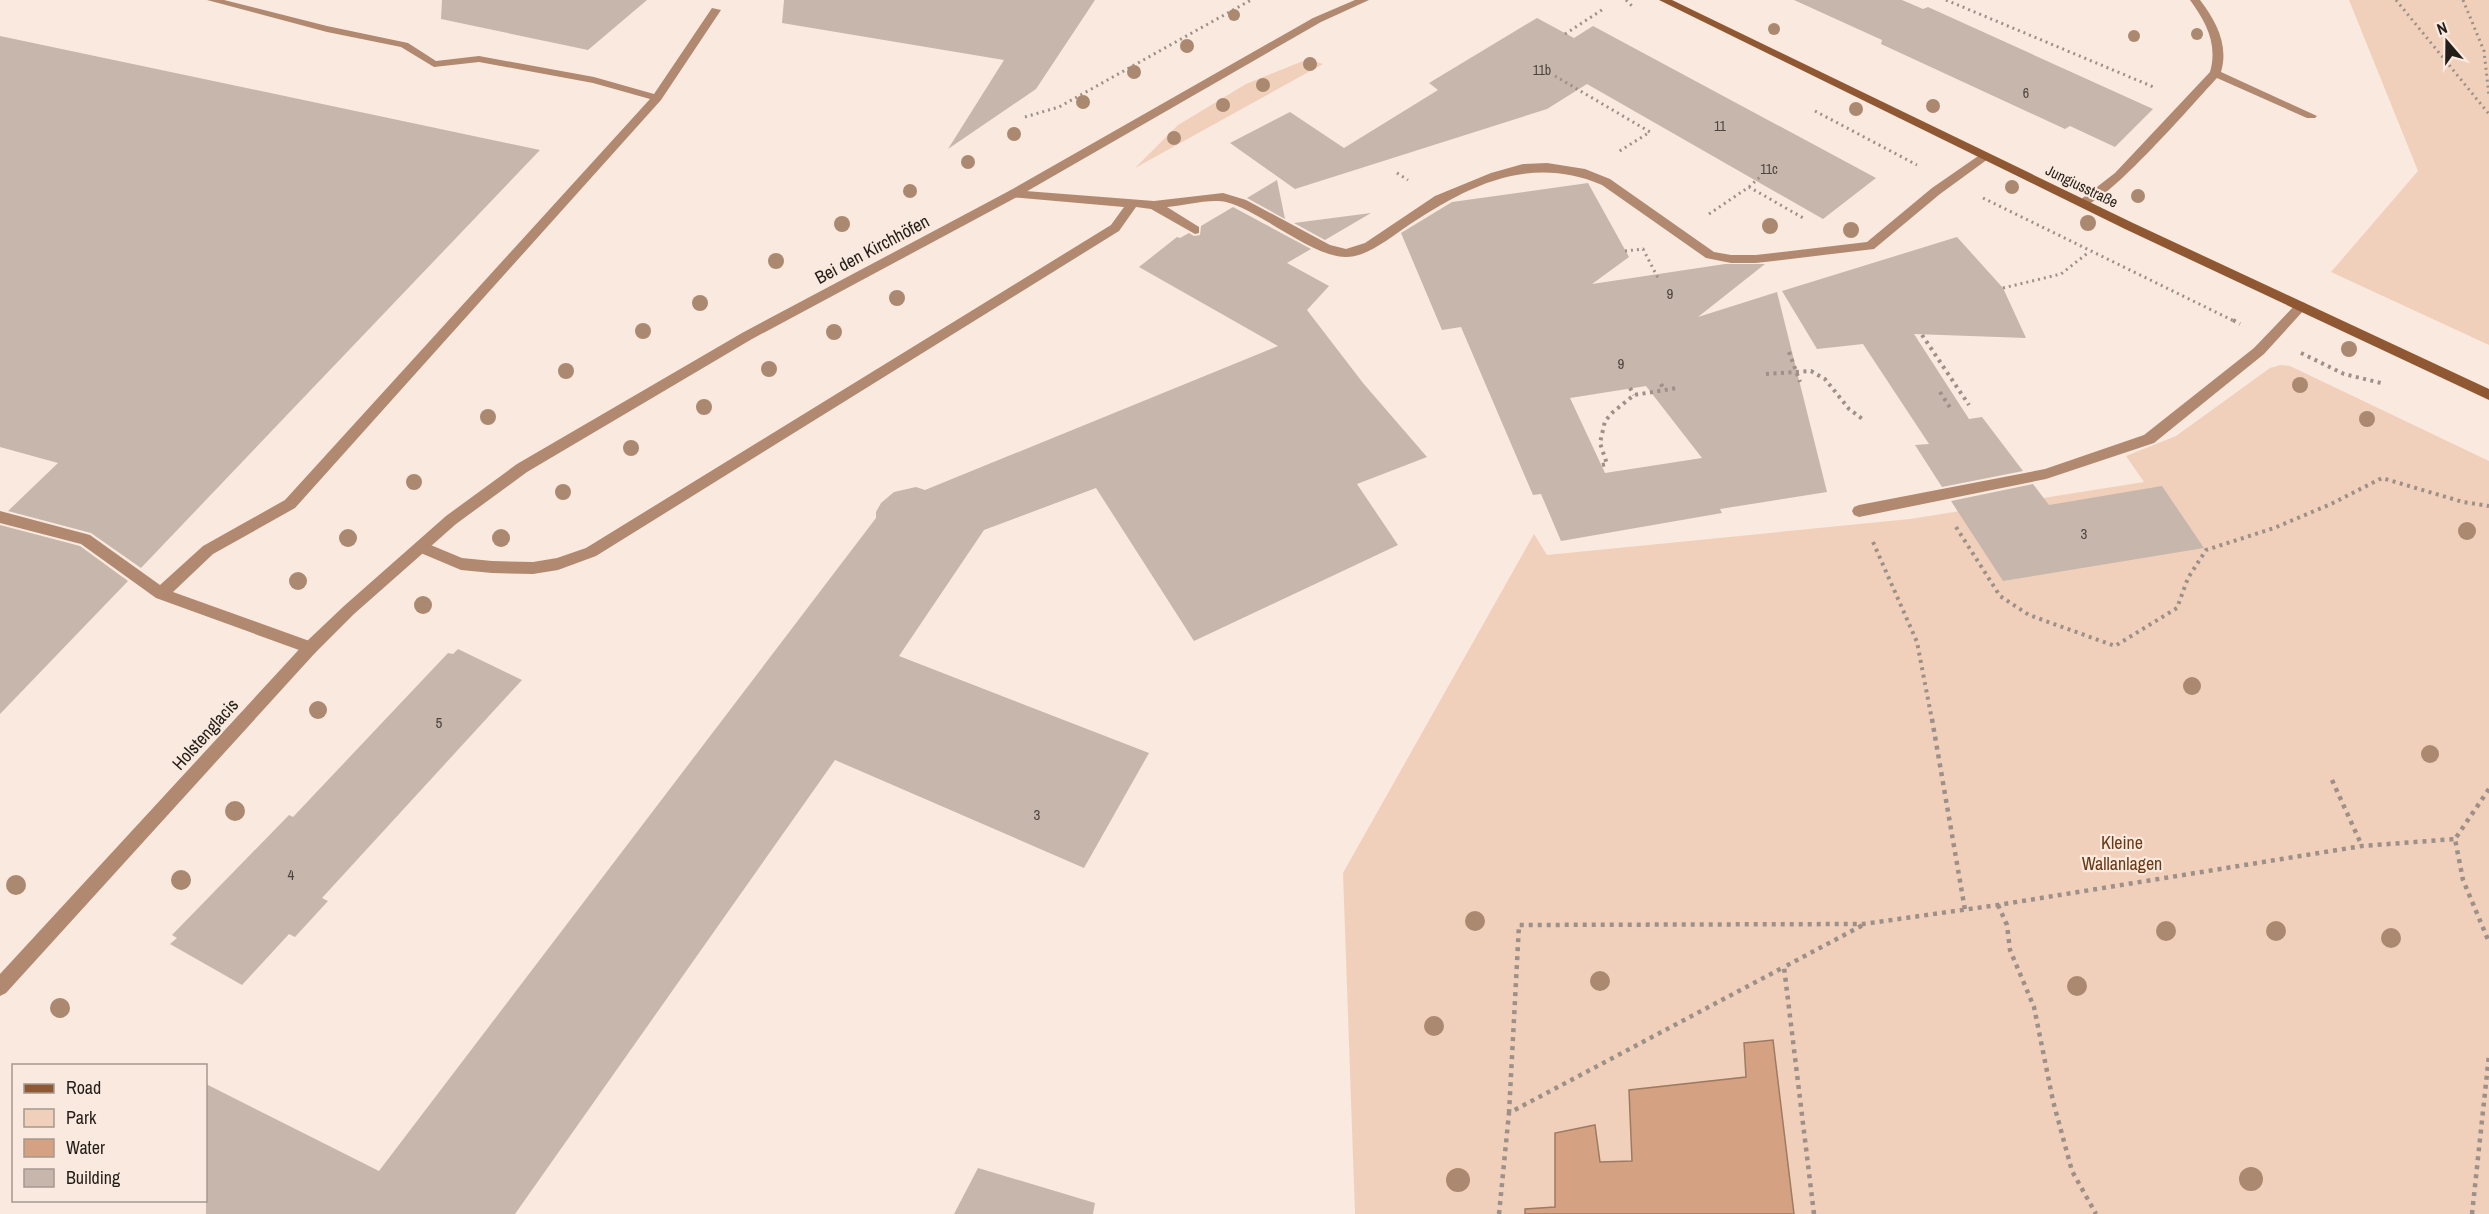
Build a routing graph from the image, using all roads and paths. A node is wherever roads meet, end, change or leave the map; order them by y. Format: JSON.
{"nodes":[{"id":1,"x":212,"y":0,"type":"edge"},
{"id":2,"x":1251,"y":0,"type":"edge"},
{"id":3,"x":1343,"y":0,"type":"edge"},
{"id":4,"x":1364,"y":0,"type":"edge"},
{"id":5,"x":1664,"y":0,"type":"edge"},
{"id":6,"x":1946,"y":0,"type":"edge"},
{"id":7,"x":2195,"y":0,"type":"edge"},
{"id":8,"x":2397,"y":0,"type":"edge"},
{"id":9,"x":2463,"y":0,"type":"edge"},
{"id":10,"x":244,"y":3,"type":"edge"},
{"id":11,"x":1605,"y":8,"type":"dead end"},
{"id":12,"x":716,"y":10,"type":"dead end"},
{"id":13,"x":1317,"y":20,"type":"junction"},
{"id":14,"x":1565,"y":34,"type":"dead end"},
{"id":15,"x":2215,"y":73,"type":"junction"},
{"id":16,"x":1555,"y":76,"type":"dead end"},
{"id":17,"x":2489,"y":96,"type":"edge"},
{"id":18,"x":657,"y":98,"type":"junction"},
{"id":19,"x":2190,"y":103,"type":"junction"},
{"id":20,"x":1809,"y":107,"type":"dead end"},
{"id":21,"x":2489,"y":114,"type":"edge"},
{"id":22,"x":2311,"y":116,"type":"dead end"},
{"id":23,"x":1025,"y":117,"type":"dead end"},
{"id":24,"x":1984,"y":156,"type":"junction"},
{"id":25,"x":1585,"y":173,"type":"junction"},
{"id":26,"x":1761,"y":176,"type":"dead end"},
{"id":27,"x":1949,"y":181,"type":"junction"},
{"id":28,"x":1749,"y":187,"type":"junction"},
{"id":29,"x":1013,"y":194,"type":"junction"},
{"id":30,"x":1134,"y":203,"type":"junction"},
{"id":31,"x":2084,"y":203,"type":"junction"},
{"id":32,"x":1154,"y":205,"type":"junction"},
{"id":33,"x":1195,"y":230,"type":"dead end"},
{"id":34,"x":1680,"y":235,"type":"junction"},
{"id":35,"x":1643,"y":249,"type":"junction"},
{"id":36,"x":1625,"y":250,"type":"dead end"},
{"id":37,"x":1832,"y":251,"type":"junction"},
{"id":38,"x":2090,"y":252,"type":"junction"},
{"id":39,"x":1658,"y":278,"type":"dead end"},
{"id":40,"x":2003,"y":288,"type":"dead end"},
{"id":41,"x":2301,"y":306,"type":"junction"},
{"id":42,"x":1922,"y":335,"type":"dead end"},
{"id":43,"x":2270,"y":339,"type":"junction"},
{"id":44,"x":1789,"y":352,"type":"dead end"},
{"id":45,"x":1796,"y":371,"type":"junction"},
{"id":46,"x":1766,"y":374,"type":"dead end"},
{"id":47,"x":2344,"y":374,"type":"dead end"},
{"id":48,"x":1800,"y":382,"type":"dead end"},
{"id":49,"x":1661,"y":384,"type":"dead end"},
{"id":50,"x":1630,"y":388,"type":"dead end"},
{"id":51,"x":1677,"y":388,"type":"dead end"},
{"id":52,"x":1664,"y":390,"type":"junction"},
{"id":53,"x":1940,"y":392,"type":"dead end"},
{"id":54,"x":1634,"y":395,"type":"junction"},
{"id":55,"x":2489,"y":395,"type":"edge"},
{"id":56,"x":1969,"y":405,"type":"dead end"},
{"id":57,"x":1951,"y":409,"type":"dead end"},
{"id":58,"x":1864,"y":422,"type":"dead end"},
{"id":59,"x":1602,"y":465,"type":"dead end"},
{"id":60,"x":1935,"y":496,"type":"junction"},
{"id":61,"x":2489,"y":506,"type":"edge"},
{"id":62,"x":1859,"y":511,"type":"joint"},
{"id":63,"x":0,"y":517,"type":"edge"},
{"id":64,"x":450,"y":520,"type":"joint"},
{"id":65,"x":421,"y":546,"type":"junction"},
{"id":66,"x":160,"y":594,"type":"junction"},
{"id":67,"x":310,"y":648,"type":"junction"},
{"id":68,"x":2332,"y":780,"type":"dead end"},
{"id":69,"x":2489,"y":789,"type":"edge"},
{"id":70,"x":2455,"y":840,"type":"junction"},
{"id":71,"x":2362,"y":846,"type":"junction"},
{"id":72,"x":1998,"y":905,"type":"junction"},
{"id":73,"x":1965,"y":910,"type":"junction"},
{"id":74,"x":1863,"y":924,"type":"junction"},
{"id":75,"x":2489,"y":942,"type":"edge"},
{"id":76,"x":1784,"y":967,"type":"junction"},
{"id":77,"x":0,"y":987,"type":"edge"},
{"id":78,"x":2489,"y":1055,"type":"edge"},
{"id":79,"x":1509,"y":1113,"type":"junction"},
{"id":80,"x":1499,"y":1214,"type":"edge"},
{"id":81,"x":1814,"y":1214,"type":"edge"},
{"id":82,"x":2096,"y":1214,"type":"edge"},
{"id":83,"x":2472,"y":1214,"type":"edge"}],
"edges":[{"from":1,"to":10,"type":"street"},
{"from":2,"to":23,"type":"path"},
{"from":3,"to":13,"type":"street","name":"Bei den Kirchhöfen"},
{"from":4,"to":13,"type":"street","name":"Bei den Kirchhöfen"},
{"from":5,"to":24,"type":"street","name":"Jungiusstraße"},
{"from":6,"to":19,"type":"path"},
{"from":7,"to":15,"type":"street"},
{"from":8,"to":21,"type":"path"},
{"from":9,"to":17,"type":"path"},
{"from":10,"to":18,"type":"street"},
{"from":11,"to":14,"type":"path"},
{"from":12,"to":18,"type":"street"},
{"from":13,"to":29,"type":"street","name":"Bei den Kirchhöfen"},
{"from":15,"to":19,"type":"street"},
{"from":15,"to":22,"type":"street"},
{"from":16,"to":25,"type":"path"},
{"from":18,"to":66,"type":"street"},
{"from":19,"to":31,"type":"street"},
{"from":20,"to":27,"type":"path"},
{"from":24,"to":27,"type":"street"},
{"from":24,"to":31,"type":"street","name":"Jungiusstraße"},
{"from":25,"to":32,"type":"street"},
{"from":25,"to":34,"type":"street"},
{"from":26,"to":28,"type":"path"},
{"from":27,"to":37,"type":"street"},
{"from":27,"to":38,"type":"path"},
{"from":28,"to":34,"type":"path"},
{"from":28,"to":37,"type":"path"},
{"from":29,"to":30,"type":"street"},
{"from":29,"to":64,"type":"street","name":"Bei den Kirchhöfen"},
{"from":30,"to":32,"type":"street"},
{"from":30,"to":65,"type":"street"},
{"from":31,"to":41,"type":"street","name":"Jungiusstraße"},
{"from":32,"to":33,"type":"street"},
{"from":34,"to":35,"type":"path"},
{"from":34,"to":37,"type":"street"},
{"from":35,"to":36,"type":"path"},
{"from":35,"to":39,"type":"path"},
{"from":38,"to":40,"type":"path"},
{"from":38,"to":43,"type":"path"},
{"from":41,"to":43,"type":"street"},
{"from":41,"to":55,"type":"street","name":"Jungiusstraße"},
{"from":42,"to":56,"type":"path"},
{"from":43,"to":47,"type":"path"},
{"from":43,"to":60,"type":"street"},
{"from":44,"to":45,"type":"path"},
{"from":45,"to":46,"type":"path"},
{"from":45,"to":48,"type":"path"},
{"from":45,"to":58,"type":"path"},
{"from":49,"to":52,"type":"path"},
{"from":50,"to":54,"type":"path"},
{"from":51,"to":52,"type":"path"},
{"from":52,"to":54,"type":"path"},
{"from":53,"to":57,"type":"path"},
{"from":54,"to":59,"type":"path"},
{"from":60,"to":61,"type":"path"},
{"from":60,"to":62,"type":"street"},
{"from":62,"to":73,"type":"path"},
{"from":63,"to":66,"type":"street"},
{"from":64,"to":65,"type":"street","name":"Holstenglacis"},
{"from":65,"to":67,"type":"street","name":"Holstenglacis"},
{"from":66,"to":67,"type":"street"},
{"from":67,"to":77,"type":"street","name":"Holstenglacis"},
{"from":68,"to":71,"type":"path"},
{"from":69,"to":70,"type":"path"},
{"from":70,"to":71,"type":"path"},
{"from":70,"to":75,"type":"path"},
{"from":71,"to":72,"type":"path"},
{"from":72,"to":73,"type":"path"},
{"from":72,"to":82,"type":"path"},
{"from":73,"to":74,"type":"path"},
{"from":74,"to":76,"type":"path"},
{"from":74,"to":79,"type":"path"},
{"from":76,"to":79,"type":"path"},
{"from":76,"to":81,"type":"path"},
{"from":78,"to":83,"type":"path"},
{"from":79,"to":80,"type":"path"}]}
